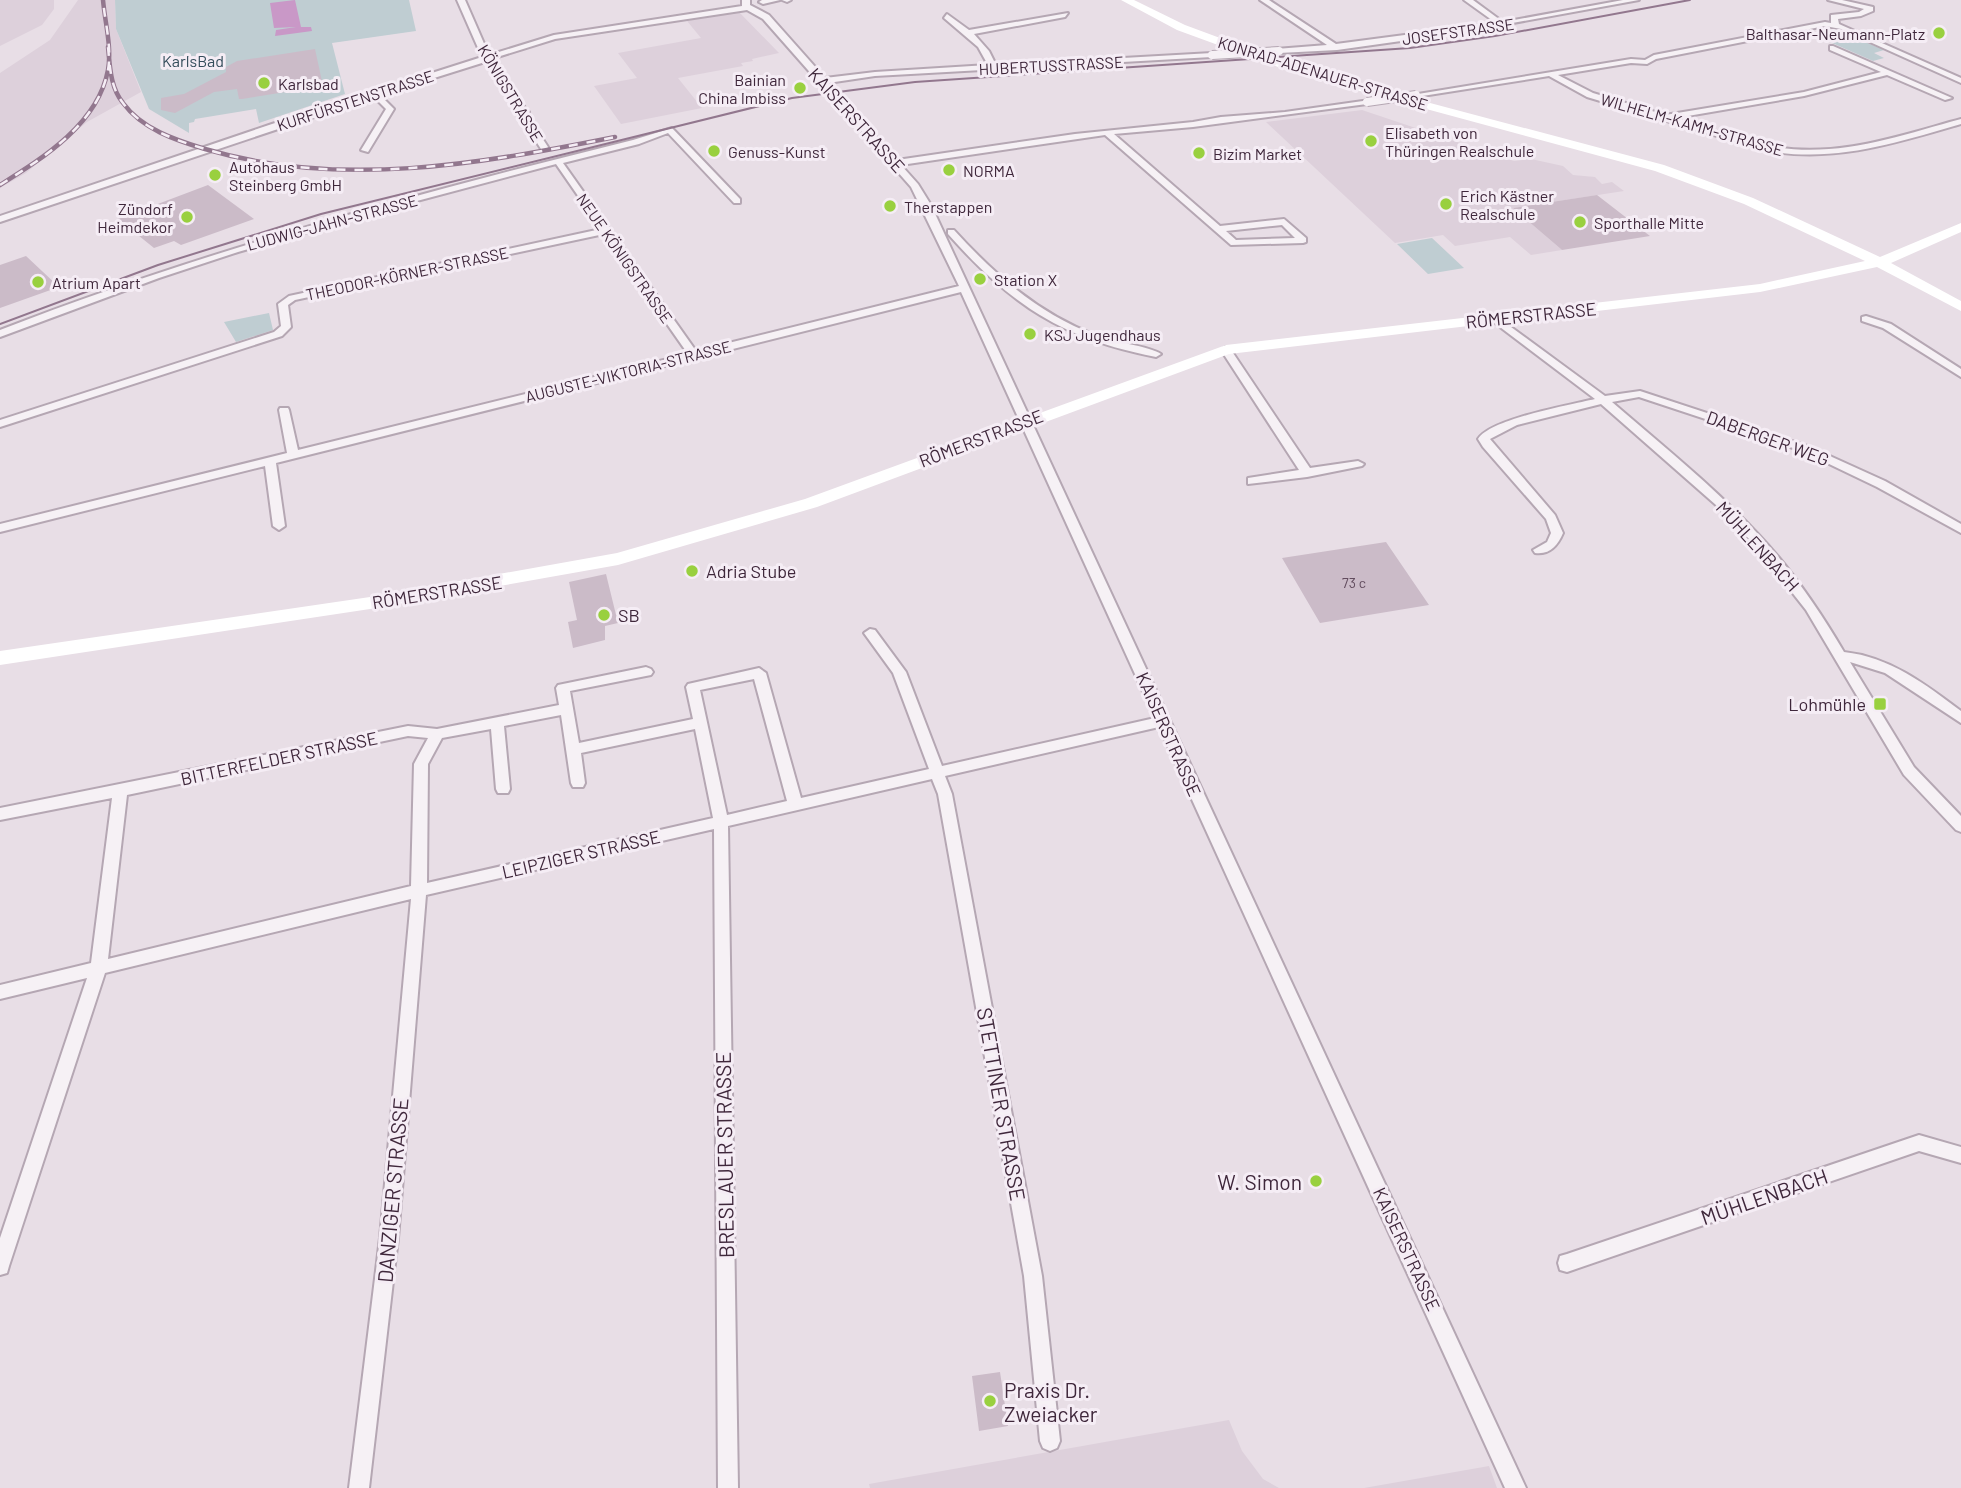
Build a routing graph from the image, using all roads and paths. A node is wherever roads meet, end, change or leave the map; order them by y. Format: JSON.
{"nodes":[{"id":1,"x":461,"y":0,"type":"edge"},
{"id":2,"x":776,"y":0,"type":"edge"},
{"id":3,"x":1126,"y":0,"type":"edge"},
{"id":4,"x":1264,"y":0,"type":"edge"},
{"id":5,"x":1468,"y":0,"type":"edge"},
{"id":6,"x":1635,"y":0,"type":"edge"},
{"id":7,"x":1832,"y":0,"type":"edge"},
{"id":8,"x":1851,"y":0,"type":"edge"},
{"id":9,"x":754,"y":3,"type":"edge"},
{"id":10,"x":1058,"y":7,"type":"dead end"},
{"id":11,"x":1870,"y":9,"type":"junction"},
{"id":12,"x":947,"y":16,"type":"dead end"},
{"id":13,"x":1502,"y":24,"type":"junction"},
{"id":14,"x":1835,"y":24,"type":"junction"},
{"id":15,"x":967,"y":33,"type":"junction"},
{"id":16,"x":1337,"y":48,"type":"junction"},
{"id":17,"x":1833,"y":48,"type":"dead end"},
{"id":18,"x":1279,"y":51,"type":"joint"},
{"id":19,"x":486,"y":58,"type":"junction"},
{"id":20,"x":993,"y":69,"type":"junction"},
{"id":21,"x":1888,"y":72,"type":"junction"},
{"id":22,"x":1550,"y":74,"type":"junction"},
{"id":23,"x":823,"y":81,"type":"junction"},
{"id":24,"x":1961,"y":81,"type":"edge"},
{"id":25,"x":376,"y":94,"type":"junction"},
{"id":26,"x":1948,"y":98,"type":"dead end"},
{"id":27,"x":1662,"y":118,"type":"junction"},
{"id":28,"x":1961,"y":121,"type":"edge"},
{"id":29,"x":1108,"y":133,"type":"junction"},
{"id":30,"x":544,"y":147,"type":"dead end"},
{"id":31,"x":365,"y":150,"type":"dead end"},
{"id":32,"x":558,"y":161,"type":"junction"},
{"id":33,"x":895,"y":163,"type":"junction"},
{"id":34,"x":737,"y":201,"type":"dead end"},
{"id":35,"x":0,"y":219,"type":"edge"},
{"id":36,"x":1961,"y":227,"type":"edge"},
{"id":37,"x":1219,"y":229,"type":"junction"},
{"id":38,"x":605,"y":231,"type":"junction"},
{"id":39,"x":951,"y":232,"type":"dead end"},
{"id":40,"x":1818,"y":232,"type":"junction"},
{"id":41,"x":1924,"y":245,"type":"junction"},
{"id":42,"x":1880,"y":262,"type":"junction"},
{"id":43,"x":982,"y":270,"type":"junction"},
{"id":44,"x":958,"y":274,"type":"junction"},
{"id":45,"x":1825,"y":276,"type":"junction"},
{"id":46,"x":964,"y":288,"type":"junction"},
{"id":47,"x":1949,"y":301,"type":"edge"},
{"id":48,"x":1496,"y":319,"type":"junction"},
{"id":49,"x":1866,"y":319,"type":"dead end"},
{"id":50,"x":0,"y":334,"type":"edge"},
{"id":51,"x":1226,"y":350,"type":"junction"},
{"id":52,"x":693,"y":354,"type":"junction"},
{"id":53,"x":1156,"y":354,"type":"dead end"},
{"id":54,"x":1961,"y":374,"type":"edge"},
{"id":55,"x":1603,"y":400,"type":"junction"},
{"id":56,"x":284,"y":410,"type":"dead end"},
{"id":57,"x":1025,"y":422,"type":"junction"},
{"id":58,"x":0,"y":424,"type":"edge"},
{"id":59,"x":293,"y":455,"type":"junction"},
{"id":60,"x":270,"y":461,"type":"junction"},
{"id":61,"x":1358,"y":464,"type":"dead end"},
{"id":62,"x":1307,"y":473,"type":"junction"},
{"id":63,"x":1252,"y":481,"type":"dead end"},
{"id":64,"x":279,"y":526,"type":"dead end"},
{"id":65,"x":0,"y":528,"type":"edge"},
{"id":66,"x":1961,"y":529,"type":"edge"},
{"id":67,"x":1539,"y":550,"type":"dead end"},
{"id":68,"x":870,"y":633,"type":"dead end"},
{"id":69,"x":1840,"y":656,"type":"junction"},
{"id":70,"x":0,"y":657,"type":"edge"},
{"id":71,"x":646,"y":672,"type":"dead end"},
{"id":72,"x":565,"y":709,"type":"junction"},
{"id":73,"x":1961,"y":718,"type":"edge"},
{"id":74,"x":1163,"y":721,"type":"junction"},
{"id":75,"x":497,"y":723,"type":"junction"},
{"id":76,"x":699,"y":723,"type":"junction"},
{"id":77,"x":438,"y":734,"type":"junction"},
{"id":78,"x":573,"y":749,"type":"junction"},
{"id":79,"x":937,"y":770,"type":"junction"},
{"id":80,"x":578,"y":783,"type":"dead end"},
{"id":81,"x":503,"y":789,"type":"dead end"},
{"id":82,"x":120,"y":791,"type":"junction"},
{"id":83,"x":795,"y":804,"type":"junction"},
{"id":84,"x":0,"y":814,"type":"edge"},
{"id":85,"x":721,"y":821,"type":"junction"},
{"id":86,"x":1961,"y":826,"type":"edge"},
{"id":87,"x":419,"y":891,"type":"junction"},
{"id":88,"x":99,"y":967,"type":"junction"},
{"id":89,"x":0,"y":992,"type":"edge"},
{"id":90,"x":1961,"y":1155,"type":"edge"},
{"id":91,"x":1567,"y":1263,"type":"dead end"},
{"id":92,"x":0,"y":1266,"type":"edge"},
{"id":93,"x":1050,"y":1441,"type":"dead end"},
{"id":94,"x":359,"y":1488,"type":"edge"},
{"id":95,"x":728,"y":1488,"type":"edge"},
{"id":96,"x":1516,"y":1488,"type":"edge"}],
"edges":[{"from":1,"to":19,"type":"street","name":"KÖNIGSTRASSE"},
{"from":2,"to":9,"type":"street","name":"KURFÜRSTENSTRASSE"},
{"from":3,"to":40,"type":"main road","name":"KONRAD-ADENAUER-STRASSE"},
{"from":4,"to":16,"type":"street"},
{"from":5,"to":13,"type":"street"},
{"from":6,"to":13,"type":"street","name":"JOSEFSTRASSE"},
{"from":7,"to":11,"type":"street"},
{"from":8,"to":11,"type":"street"},
{"from":9,"to":19,"type":"street","name":"KURFÜRSTENSTRASSE"},
{"from":9,"to":23,"type":"street","name":"KAISERSTRASSE"},
{"from":10,"to":15,"type":"street"},
{"from":11,"to":14,"type":"street"},
{"from":12,"to":15,"type":"street"},
{"from":13,"to":16,"type":"street","name":"JOSEFSTRASSE"},
{"from":14,"to":22,"type":"street"},
{"from":14,"to":24,"type":"street"},
{"from":15,"to":20,"type":"street"},
{"from":16,"to":18,"type":"street","name":"JOSEFSTRASSE"},
{"from":17,"to":21,"type":"street"},
{"from":18,"to":20,"type":"street","name":"HUBERTUSSTRASSE","bridge":true},
{"from":19,"to":25,"type":"street","name":"KURFÜRSTENSTRASSE"},
{"from":19,"to":30,"type":"street","name":"KÖNIGSTRASSE"},
{"from":20,"to":23,"type":"street","name":"HUBERTUSSTRASSE"},
{"from":21,"to":26,"type":"street"},
{"from":21,"to":27,"type":"street"},
{"from":22,"to":27,"type":"street","name":"WILHELM-KAMM-STRASSE"},
{"from":22,"to":29,"type":"street","bridge":true},
{"from":23,"to":33,"type":"street","name":"KAISERSTRASSE"},
{"from":25,"to":31,"type":"street"},
{"from":25,"to":35,"type":"street","name":"KURFÜRSTENSTRASSE"},
{"from":27,"to":28,"type":"street","name":"WILHELM-KAMM-STRASSE"},
{"from":29,"to":33,"type":"street"},
{"from":29,"to":37,"type":"street"},
{"from":32,"to":34,"type":"street","name":"LUDWIG-JAHN-STRASSE"},
{"from":32,"to":38,"type":"street","name":"NEUE KÖNIGSTRASSE"},
{"from":32,"to":50,"type":"street","name":"LUDWIG-JAHN-STRASSE"},
{"from":33,"to":44,"type":"street","name":"KAISERSTRASSE"},
{"from":36,"to":41,"type":"main road","name":"RÖMERSTRASSE"},
{"from":37,"to":37,"type":"street"},
{"from":38,"to":52,"type":"street","name":"NEUE KÖNIGSTRASSE"},
{"from":38,"to":58,"type":"street","name":"THEODOR-KÖRNER-STRASSE"},
{"from":39,"to":43,"type":"street"},
{"from":40,"to":41,"type":"main road"},
{"from":40,"to":42,"type":"main road","name":"KONRAD-ADENAUER-STRASSE"},
{"from":40,"to":45,"type":"main road"},
{"from":41,"to":42,"type":"main road","name":"RÖMERSTRASSE"},
{"from":41,"to":47,"type":"main road"},
{"from":42,"to":45,"type":"main road","name":"RÖMERSTRASSE"},
{"from":42,"to":47,"type":"main road","name":"KONRAD-ADENAUER-STRASSE"},
{"from":43,"to":44,"type":"street"},
{"from":43,"to":53,"type":"street"},
{"from":44,"to":46,"type":"street","name":"KAISERSTRASSE"},
{"from":45,"to":47,"type":"main road"},
{"from":45,"to":48,"type":"main road","name":"RÖMERSTRASSE"},
{"from":46,"to":52,"type":"street","name":"AUGUSTE-VIKTORIA-STRASSE"},
{"from":46,"to":57,"type":"street","name":"KAISERSTRASSE"},
{"from":48,"to":51,"type":"main road","name":"RÖMERSTRASSE"},
{"from":48,"to":55,"type":"street","name":"MÜHLENBACH"},
{"from":49,"to":54,"type":"street"},
{"from":51,"to":57,"type":"main road","name":"RÖMERSTRASSE"},
{"from":51,"to":62,"type":"street"},
{"from":52,"to":59,"type":"street","name":"AUGUSTE-VIKTORIA-STRASSE"},
{"from":55,"to":66,"type":"street","name":"DABERGER WEG"},
{"from":55,"to":67,"type":"street","name":"DABERGER WEG"},
{"from":55,"to":69,"type":"street","name":"MÜHLENBACH"},
{"from":56,"to":59,"type":"street"},
{"from":57,"to":70,"type":"main road","name":"RÖMERSTRASSE"},
{"from":57,"to":74,"type":"street","name":"KAISERSTRASSE"},
{"from":59,"to":60,"type":"street","name":"AUGUSTE-VIKTORIA-STRASSE"},
{"from":60,"to":64,"type":"street"},
{"from":60,"to":65,"type":"street","name":"AUGUSTE-VIKTORIA-STRASSE"},
{"from":61,"to":62,"type":"street"},
{"from":62,"to":63,"type":"street"},
{"from":68,"to":79,"type":"street","name":"STETTINER STRASSE"},
{"from":69,"to":73,"type":"street"},
{"from":69,"to":86,"type":"street","name":"MÜHLENBACH"},
{"from":71,"to":72,"type":"street"},
{"from":72,"to":75,"type":"street","name":"BITTERFELDER STRASSE"},
{"from":72,"to":78,"type":"street"},
{"from":74,"to":79,"type":"street","name":"LEIPZIGER STRASSE"},
{"from":74,"to":96,"type":"street","name":"KAISERSTRASSE"},
{"from":75,"to":77,"type":"street","name":"BITTERFELDER STRASSE"},
{"from":75,"to":81,"type":"street"},
{"from":76,"to":78,"type":"street"},
{"from":76,"to":83,"type":"street","name":"BRESLAUER STRASSE"},
{"from":76,"to":85,"type":"street","name":"BRESLAUER STRASSE"},
{"from":77,"to":82,"type":"street","name":"BITTERFELDER STRASSE"},
{"from":77,"to":87,"type":"street"},
{"from":78,"to":80,"type":"street"},
{"from":79,"to":83,"type":"street","name":"LEIPZIGER STRASSE"},
{"from":79,"to":93,"type":"street","name":"STETTINER STRASSE"},
{"from":82,"to":84,"type":"street","name":"BITTERFELDER STRASSE"},
{"from":82,"to":88,"type":"street"},
{"from":83,"to":85,"type":"street","name":"LEIPZIGER STRASSE"},
{"from":85,"to":87,"type":"street","name":"LEIPZIGER STRASSE"},
{"from":85,"to":95,"type":"street","name":"BRESLAUER STRASSE"},
{"from":87,"to":88,"type":"street","name":"LEIPZIGER STRASSE"},
{"from":87,"to":94,"type":"street","name":"DANZIGER STRASSE"},
{"from":88,"to":89,"type":"street","name":"LEIPZIGER STRASSE"},
{"from":88,"to":92,"type":"street"},
{"from":90,"to":91,"type":"street","name":"MÜHLENBACH"}]}
